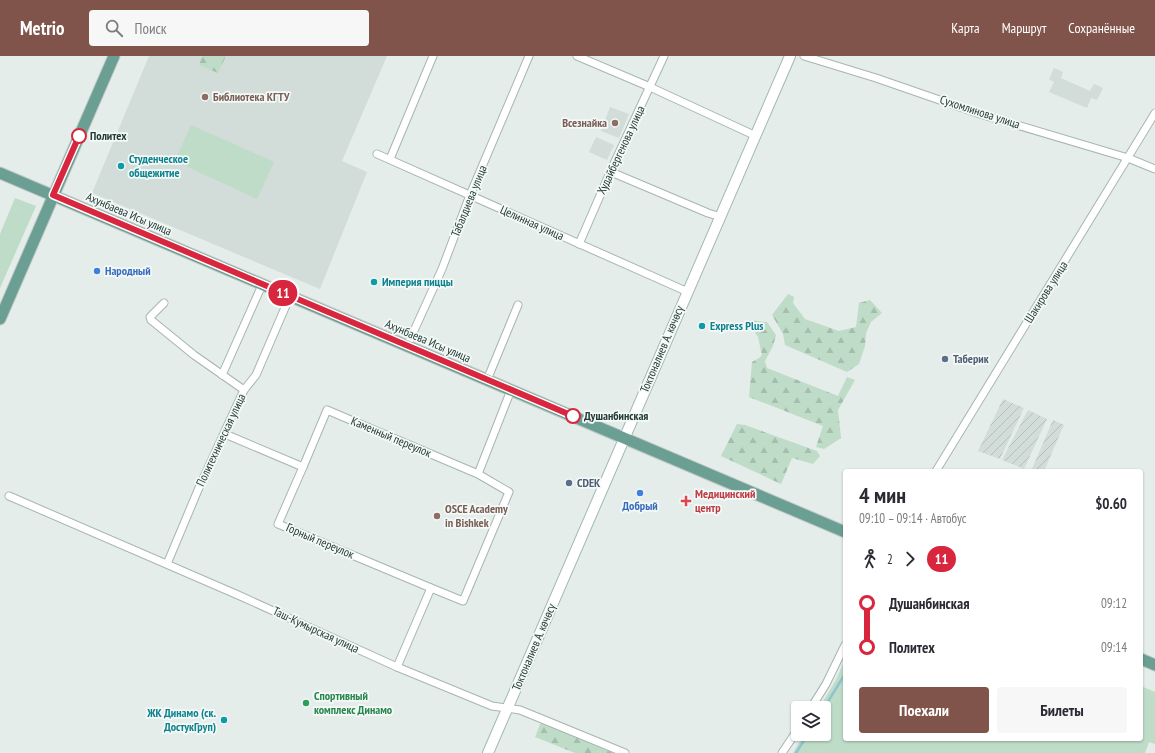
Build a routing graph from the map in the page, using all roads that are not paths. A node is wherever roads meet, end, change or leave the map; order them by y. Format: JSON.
{"nodes":[{"id":1,"x":114,"y":56,"type":"edge"},
{"id":2,"x":433,"y":56,"type":"edge"},
{"id":3,"x":529,"y":56,"type":"edge"},
{"id":4,"x":577,"y":56,"type":"edge"},
{"id":5,"x":664,"y":56,"type":"edge"},
{"id":6,"x":790,"y":56,"type":"edge"},
{"id":7,"x":804,"y":56,"type":"edge"},
{"id":8,"x":650,"y":87,"type":"junction"},
{"id":9,"x":1155,"y":113,"type":"edge"},
{"id":10,"x":756,"y":136,"type":"junction"},
{"id":11,"x":377,"y":154,"type":"dead end"},
{"id":12,"x":1128,"y":158,"type":"junction"},
{"id":13,"x":390,"y":159,"type":"junction"},
{"id":14,"x":1155,"y":169,"type":"edge"},
{"id":15,"x":611,"y":172,"type":"junction"},
{"id":16,"x":0,"y":173,"type":"edge"},
{"id":17,"x":53,"y":195,"type":"junction"},
{"id":18,"x":470,"y":195,"type":"junction"},
{"id":19,"x":720,"y":216,"type":"junction"},
{"id":20,"x":580,"y":244,"type":"junction"},
{"id":21,"x":262,"y":285,"type":"junction"},
{"id":22,"x":688,"y":292,"type":"junction"},
{"id":23,"x":290,"y":296,"type":"junction"},
{"id":24,"x":164,"y":303,"type":"dead end"},
{"id":25,"x":518,"y":305,"type":"dead end"},
{"id":26,"x":0,"y":319,"type":"edge"},
{"id":27,"x":407,"y":346,"type":"junction"},
{"id":28,"x":222,"y":375,"type":"junction"},
{"id":29,"x":488,"y":380,"type":"junction"},
{"id":30,"x":244,"y":390,"type":"junction"},
{"id":31,"x":511,"y":390,"type":"junction"},
{"id":32,"x":225,"y":434,"type":"junction"},
{"id":33,"x":625,"y":438,"type":"junction"},
{"id":34,"x":303,"y":467,"type":"junction"},
{"id":35,"x":937,"y":469,"type":"edge"},
{"id":36,"x":478,"y":474,"type":"junction"},
{"id":37,"x":9,"y":496,"type":"dead end"},
{"id":38,"x":843,"y":531,"type":"edge"},
{"id":39,"x":167,"y":564,"type":"junction"},
{"id":40,"x":431,"y":588,"type":"junction"},
{"id":41,"x":843,"y":650,"type":"edge"},
{"id":42,"x":1143,"y":660,"type":"edge"},
{"id":43,"x":1155,"y":665,"type":"edge"},
{"id":44,"x":397,"y":667,"type":"junction"},
{"id":45,"x":815,"y":701,"type":"edge"},
{"id":46,"x":508,"y":708,"type":"junction"},
{"id":47,"x":791,"y":740,"type":"edge"},
{"id":48,"x":488,"y":753,"type":"edge"},
{"id":49,"x":625,"y":753,"type":"edge"},
{"id":50,"x":782,"y":753,"type":"edge"}],
"edges":[{"from":1,"to":17,"type":"main road"},
{"from":2,"to":13,"type":"street"},
{"from":3,"to":18,"type":"street","name":"Табалдиева улица"},
{"from":4,"to":8,"type":"street"},
{"from":5,"to":8,"type":"street","name":"Худайбергенова улица"},
{"from":6,"to":10,"type":"main road","name":"Токтоналиев А. көчөсү"},
{"from":7,"to":12,"type":"street","name":"Сухомлинова улица"},
{"from":8,"to":10,"type":"street"},
{"from":8,"to":15,"type":"street","name":"Худайбергенова улица"},
{"from":9,"to":12,"type":"street","name":"Шакирова улица"},
{"from":10,"to":19,"type":"main road","name":"Токтоналиев А. көчөсү"},
{"from":11,"to":13,"type":"street","name":"Целинная улица"},
{"from":12,"to":14,"type":"street","name":"Сухомлинова улица"},
{"from":12,"to":35,"type":"street","name":"Шакирова улица"},
{"from":13,"to":18,"type":"street","name":"Целинная улица"},
{"from":15,"to":19,"type":"street"},
{"from":15,"to":20,"type":"street","name":"Худайбергенова улица"},
{"from":16,"to":17,"type":"main road","name":"Ахунбаева Исы улица"},
{"from":17,"to":21,"type":"main road","name":"Ахунбаева Исы улица"},
{"from":17,"to":26,"type":"main road"},
{"from":18,"to":20,"type":"street","name":"Целинная улица"},
{"from":18,"to":27,"type":"street","name":"Табалдиева улица"},
{"from":19,"to":22,"type":"main road","name":"Токтоналиев А. көчөсү"},
{"from":20,"to":22,"type":"street","name":"Целинная улица"},
{"from":21,"to":23,"type":"main road","name":"Ахунбаева Исы улица"},
{"from":21,"to":28,"type":"street"},
{"from":22,"to":33,"type":"main road","name":"Токтоналиев А. көчөсү"},
{"from":23,"to":27,"type":"main road","name":"Ахунбаева Исы улица"},
{"from":23,"to":30,"type":"street","name":"Политехническая улица"},
{"from":24,"to":28,"type":"street"},
{"from":25,"to":29,"type":"street"},
{"from":27,"to":29,"type":"main road","name":"Ахунбаева Исы улица"},
{"from":28,"to":30,"type":"street"},
{"from":29,"to":31,"type":"main road","name":"Ахунбаева Исы улица"},
{"from":30,"to":32,"type":"street","name":"Политехническая улица"},
{"from":31,"to":33,"type":"main road","name":"Ахунбаева Исы улица"},
{"from":31,"to":36,"type":"street"},
{"from":32,"to":34,"type":"street"},
{"from":32,"to":39,"type":"street","name":"Политехническая улица"},
{"from":33,"to":38,"type":"main road","name":"Ахунбаева Исы улица"},
{"from":33,"to":46,"type":"main road","name":"Токтоналиев А. көчөсү"},
{"from":34,"to":36,"type":"street","name":"Каменный переулок"},
{"from":34,"to":40,"type":"street","name":"Горный переулок"},
{"from":36,"to":40,"type":"street","name":"Каменный переулок"},
{"from":37,"to":39,"type":"street","name":"Таш-Кумырская улица"},
{"from":39,"to":44,"type":"street","name":"Таш-Кумырская улица"},
{"from":40,"to":44,"type":"street"},
{"from":41,"to":45,"type":"street"},
{"from":42,"to":43,"type":"main road"},
{"from":44,"to":46,"type":"street","name":"Таш-Кумырская улица"},
{"from":46,"to":48,"type":"main road","name":"Токтоналиев А. көчөсү"},
{"from":46,"to":49,"type":"street","name":"Таш-Кумырская улица"},
{"from":47,"to":50,"type":"street"}]}
